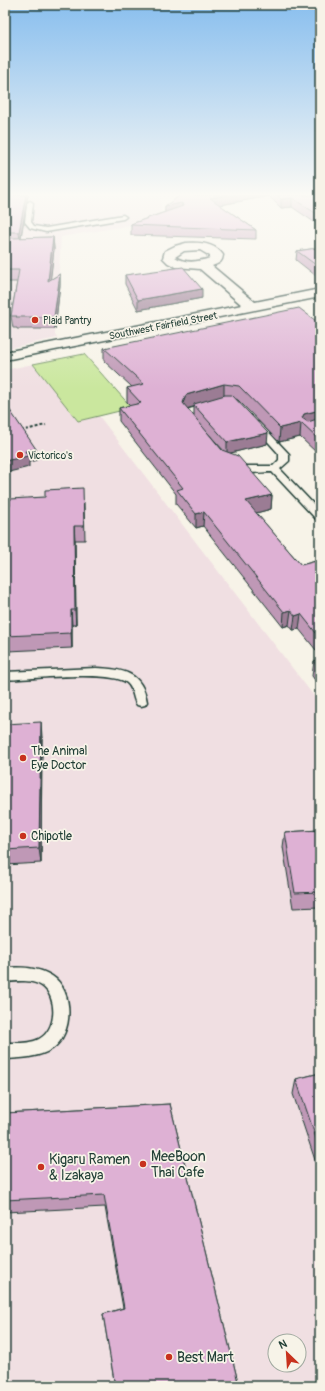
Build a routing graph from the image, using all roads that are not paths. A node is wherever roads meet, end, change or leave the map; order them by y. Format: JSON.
{"nodes":[{"id":1,"x":203,"y":265,"type":"dead end"},
{"id":2,"x":320,"y":293,"type":"edge"},
{"id":3,"x":253,"y":307,"type":"junction"},
{"id":4,"x":5,"y":356,"type":"edge"},
{"id":5,"x":216,"y":404,"type":"edge"},
{"id":6,"x":248,"y":416,"type":"edge"},
{"id":7,"x":202,"y":434,"type":"edge"},
{"id":8,"x":226,"y":461,"type":"edge"},
{"id":9,"x":276,"y":470,"type":"junction"},
{"id":10,"x":320,"y":517,"type":"edge"},
{"id":11,"x":5,"y":676,"type":"edge"},
{"id":12,"x":141,"y":702,"type":"dead end"},
{"id":13,"x":5,"y":975,"type":"edge"},
{"id":14,"x":5,"y":1051,"type":"edge"}],
"edges":[{"from":1,"to":3,"type":"street"},
{"from":2,"to":3,"type":"street","name":"Southwest Fairfield Street"},
{"from":3,"to":4,"type":"street","name":"Southwest Fairfield Street"},
{"from":5,"to":7,"type":"lane"},
{"from":6,"to":9,"type":"lane"},
{"from":8,"to":9,"type":"lane"},
{"from":9,"to":10,"type":"lane"},
{"from":11,"to":12,"type":"lane"},
{"from":13,"to":14,"type":"lane"}]}
